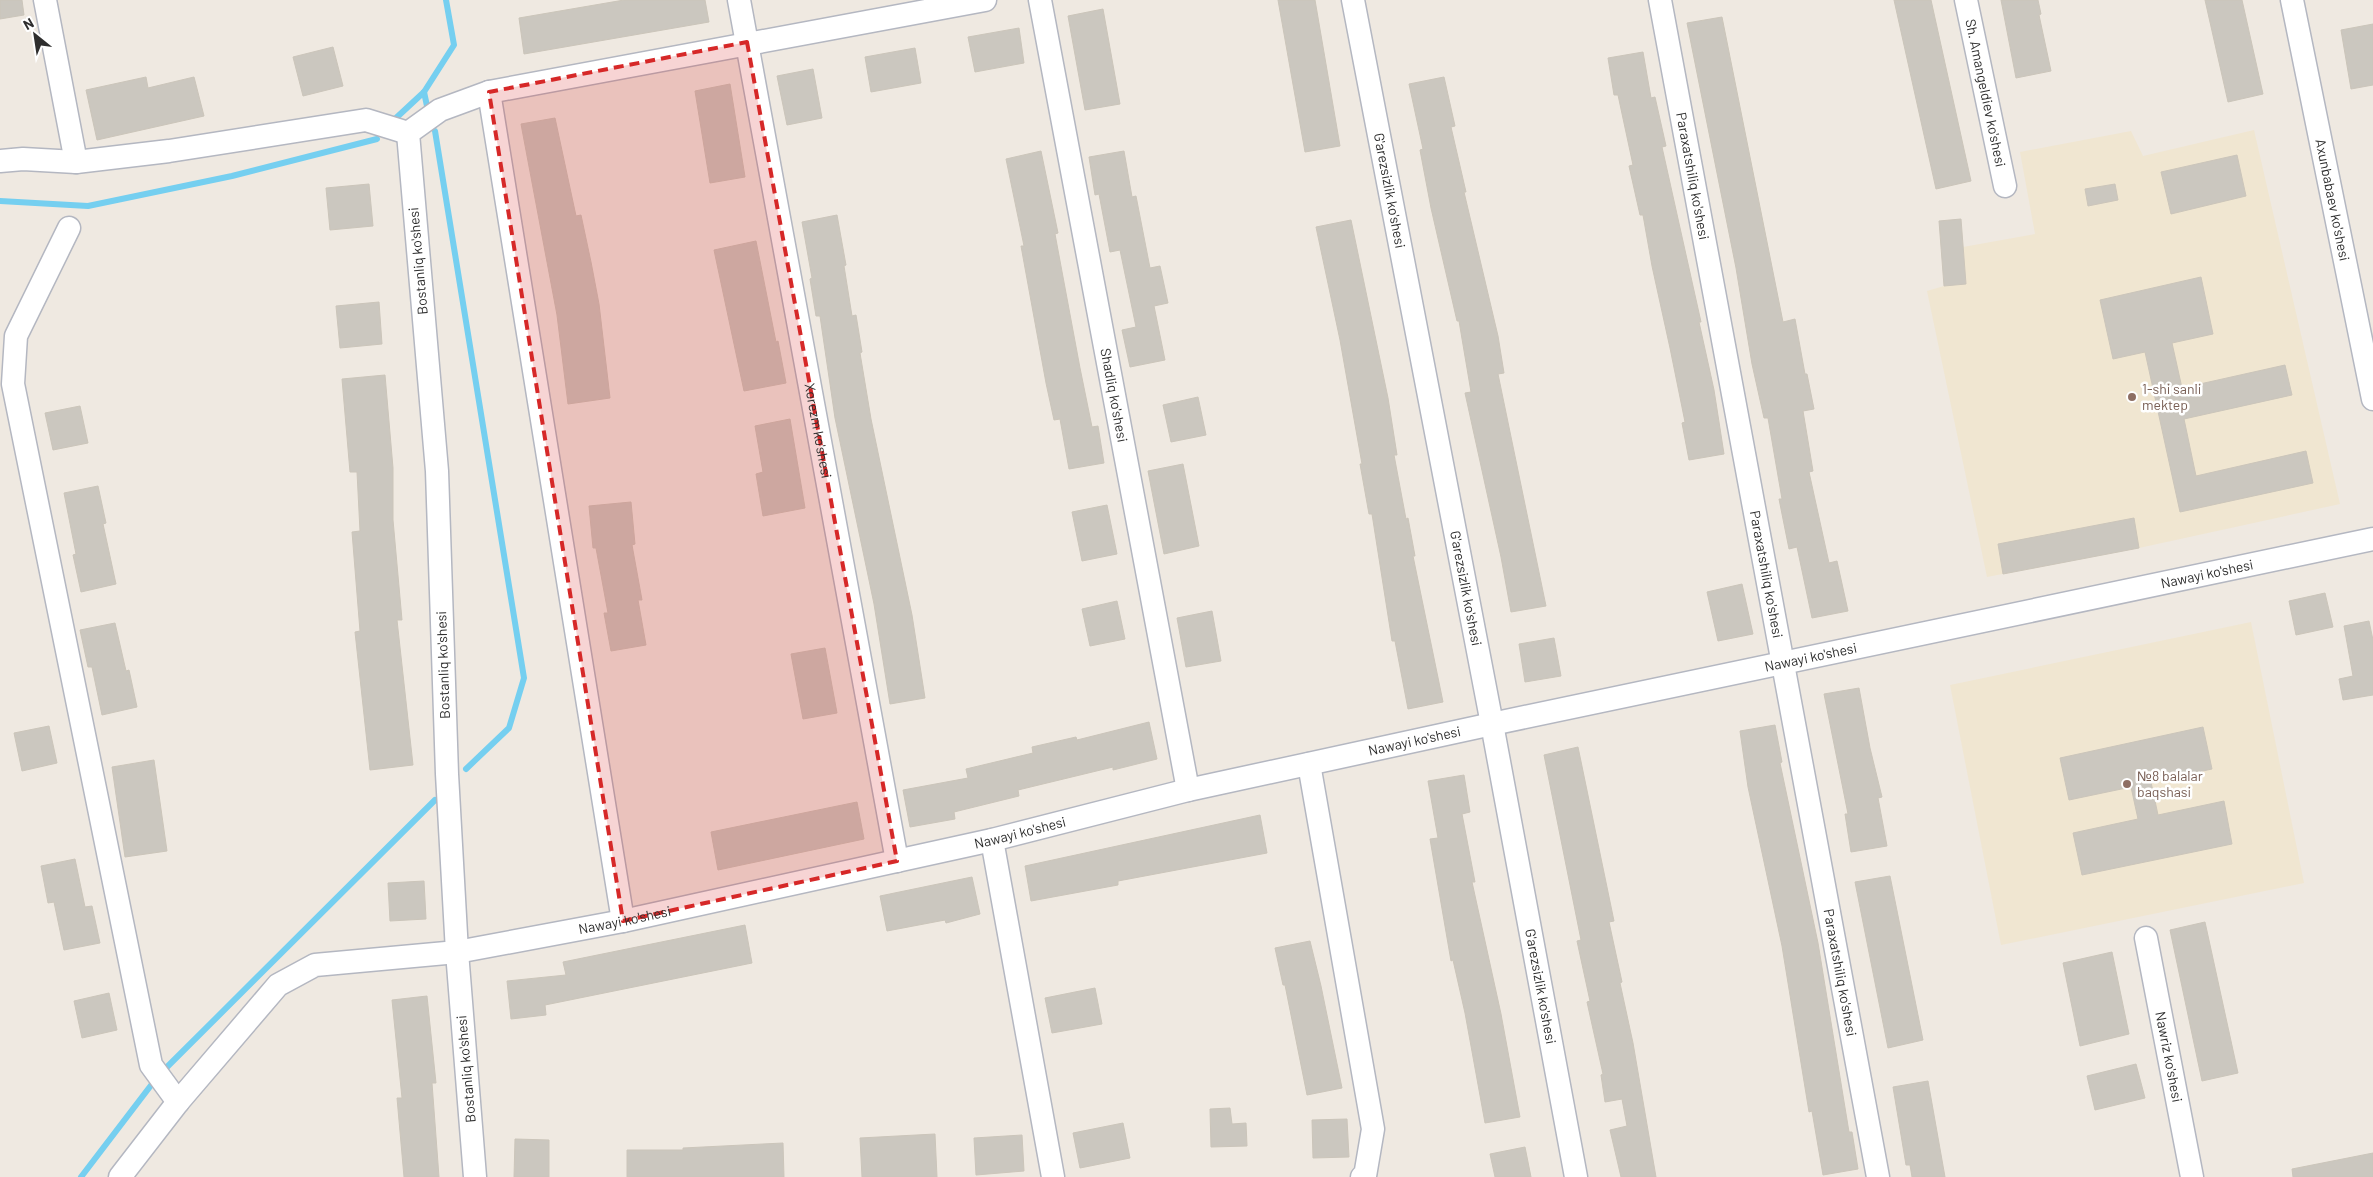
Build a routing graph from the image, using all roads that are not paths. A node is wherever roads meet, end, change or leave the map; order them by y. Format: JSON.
{"nodes":[{"id":1,"x":46,"y":0,"type":"edge"},
{"id":2,"x":739,"y":0,"type":"edge"},
{"id":3,"x":985,"y":0,"type":"edge"},
{"id":4,"x":1040,"y":0,"type":"edge"},
{"id":5,"x":1353,"y":0,"type":"edge"},
{"id":6,"x":1660,"y":0,"type":"edge"},
{"id":7,"x":1966,"y":0,"type":"edge"},
{"id":8,"x":2292,"y":0,"type":"edge"},
{"id":9,"x":747,"y":42,"type":"junction"},
{"id":10,"x":489,"y":92,"type":"junction"},
{"id":11,"x":408,"y":143,"type":"junction"},
{"id":12,"x":0,"y":161,"type":"edge"},
{"id":13,"x":76,"y":162,"type":"junction"},
{"id":14,"x":2005,"y":186,"type":"dead end"},
{"id":15,"x":69,"y":228,"type":"dead end"},
{"id":16,"x":2373,"y":399,"type":"edge"},
{"id":17,"x":2373,"y":539,"type":"edge"},
{"id":18,"x":1782,"y":663,"type":"junction"},
{"id":19,"x":1492,"y":724,"type":"junction"},
{"id":20,"x":1309,"y":764,"type":"junction"},
{"id":21,"x":1188,"y":790,"type":"junction"},
{"id":22,"x":992,"y":840,"type":"junction"},
{"id":23,"x":897,"y":861,"type":"junction"},
{"id":24,"x":623,"y":921,"type":"junction"},
{"id":25,"x":2146,"y":938,"type":"dead end"},
{"id":26,"x":457,"y":952,"type":"junction"},
{"id":27,"x":178,"y":1102,"type":"junction"},
{"id":28,"x":1364,"y":1176,"type":"edge"},
{"id":29,"x":120,"y":1177,"type":"edge"},
{"id":30,"x":475,"y":1177,"type":"edge"},
{"id":31,"x":1054,"y":1177,"type":"edge"},
{"id":32,"x":1576,"y":1177,"type":"edge"},
{"id":33,"x":1878,"y":1177,"type":"edge"},
{"id":34,"x":2192,"y":1177,"type":"edge"}],
"edges":[{"from":1,"to":13,"type":"street"},
{"from":2,"to":9,"type":"street","name":"Xorezm ko'shesi"},
{"from":3,"to":9,"type":"street"},
{"from":4,"to":21,"type":"street","name":"Shadliq ko'shesi"},
{"from":5,"to":19,"type":"street","name":"G'arezsizlik ko'shesi"},
{"from":6,"to":18,"type":"street","name":"Paraxatshiliq ko'shesi"},
{"from":7,"to":14,"type":"street","name":"Sh. Amangeldiev ko'shesi"},
{"from":8,"to":16,"type":"street","name":"Axunbabaev ko'shesi"},
{"from":9,"to":10,"type":"street"},
{"from":9,"to":23,"type":"street","name":"Xorezm ko'shesi"},
{"from":10,"to":11,"type":"street"},
{"from":10,"to":24,"type":"street"},
{"from":11,"to":13,"type":"street"},
{"from":11,"to":26,"type":"street","name":"Bostanliq ko'shesi"},
{"from":12,"to":13,"type":"street"},
{"from":15,"to":27,"type":"street"},
{"from":17,"to":18,"type":"street","name":"Nawayi ko'shesi"},
{"from":18,"to":19,"type":"street","name":"Nawayi ko'shesi"},
{"from":18,"to":33,"type":"street","name":"Paraxatshiliq ko'shesi"},
{"from":19,"to":20,"type":"street","name":"Nawayi ko'shesi"},
{"from":19,"to":32,"type":"street","name":"G'arezsizlik ko'shesi"},
{"from":20,"to":21,"type":"street","name":"Nawayi ko'shesi"},
{"from":20,"to":28,"type":"street"},
{"from":21,"to":22,"type":"street","name":"Nawayi ko'shesi"},
{"from":22,"to":23,"type":"street","name":"Nawayi ko'shesi"},
{"from":22,"to":31,"type":"street"},
{"from":23,"to":24,"type":"street","name":"Nawayi ko'shesi"},
{"from":24,"to":26,"type":"street","name":"Nawayi ko'shesi"},
{"from":25,"to":34,"type":"street","name":"Nawriz ko'shesi"},
{"from":26,"to":27,"type":"street","name":"Nawayi ko'shesi"},
{"from":26,"to":30,"type":"street","name":"Bostanliq ko'shesi"},
{"from":27,"to":29,"type":"street","name":"Nawayi ko'shesi"}]}
